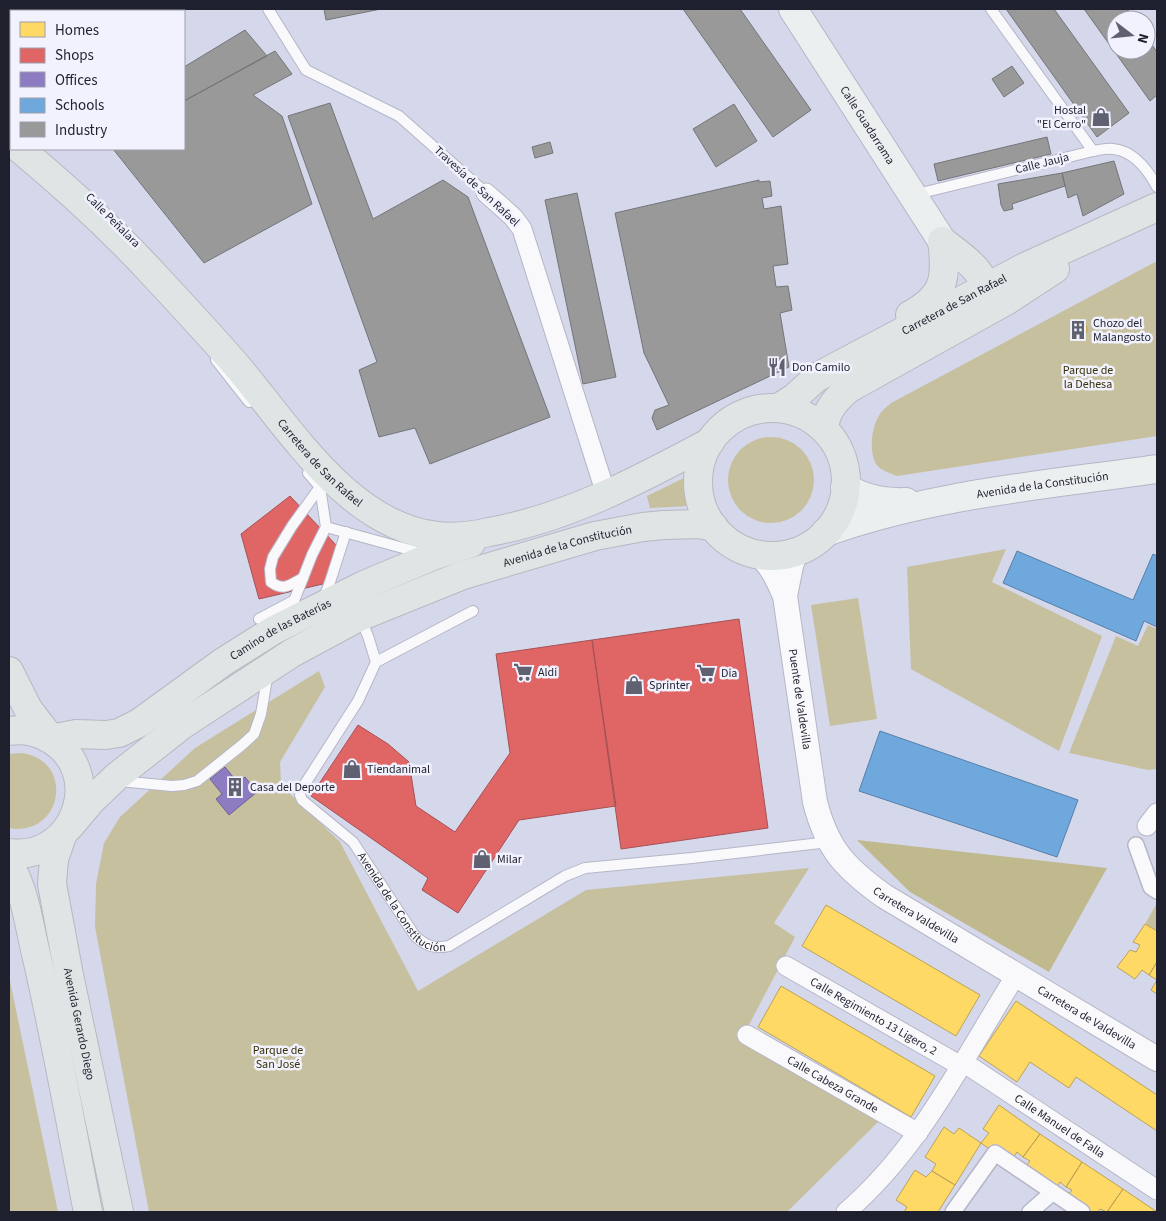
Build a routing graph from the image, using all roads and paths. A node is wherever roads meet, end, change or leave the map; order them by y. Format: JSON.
{"nodes":[{"id":1,"x":268,"y":9,"type":"edge"},
{"id":2,"x":792,"y":9,"type":"edge"},
{"id":3,"x":991,"y":9,"type":"edge"},
{"id":4,"x":21,"y":150,"type":"edge"},
{"id":5,"x":41,"y":150,"type":"edge"},
{"id":6,"x":1093,"y":151,"type":"junction"},
{"id":7,"x":1157,"y":187,"type":"edge"},
{"id":8,"x":486,"y":193,"type":"joint"},
{"id":9,"x":913,"y":195,"type":"junction"},
{"id":10,"x":1148,"y":212,"type":"edge"},
{"id":11,"x":942,"y":241,"type":"junction"},
{"id":12,"x":967,"y":260,"type":"junction"},
{"id":13,"x":1025,"y":267,"type":"junction"},
{"id":14,"x":986,"y":287,"type":"junction"},
{"id":15,"x":176,"y":299,"type":"junction"},
{"id":16,"x":816,"y":378,"type":"junction"},
{"id":17,"x":778,"y":408,"type":"junction"},
{"id":18,"x":256,"y":410,"type":"dead end"},
{"id":19,"x":826,"y":419,"type":"junction"},
{"id":20,"x":710,"y":442,"type":"junction"},
{"id":21,"x":301,"y":464,"type":"dead end"},
{"id":22,"x":1157,"y":469,"type":"edge"},
{"id":23,"x":320,"y":487,"type":"junction"},
{"id":24,"x":845,"y":487,"type":"junction"},
{"id":25,"x":606,"y":494,"type":"junction"},
{"id":26,"x":930,"y":502,"type":"junction"},
{"id":27,"x":326,"y":527,"type":"junction"},
{"id":28,"x":519,"y":527,"type":"junction"},
{"id":29,"x":714,"y":527,"type":"junction"},
{"id":30,"x":346,"y":532,"type":"junction"},
{"id":31,"x":826,"y":532,"type":"junction"},
{"id":32,"x":796,"y":551,"type":"junction"},
{"id":33,"x":759,"y":554,"type":"junction"},
{"id":34,"x":433,"y":556,"type":"junction"},
{"id":35,"x":303,"y":578,"type":"junction"},
{"id":36,"x":785,"y":596,"type":"junction"},
{"id":37,"x":306,"y":604,"type":"junction"},
{"id":38,"x":473,"y":611,"type":"dead end"},
{"id":39,"x":359,"y":617,"type":"junction"},
{"id":40,"x":376,"y":662,"type":"junction"},
{"id":41,"x":269,"y":668,"type":"junction"},
{"id":42,"x":9,"y":671,"type":"edge"},
{"id":43,"x":9,"y":731,"type":"edge"},
{"id":44,"x":51,"y":739,"type":"junction"},
{"id":45,"x":113,"y":780,"type":"junction"},
{"id":46,"x":815,"y":802,"type":"joint"},
{"id":47,"x":65,"y":831,"type":"junction"},
{"id":48,"x":829,"y":842,"type":"junction"},
{"id":49,"x":1136,"y":845,"type":"dead end"},
{"id":50,"x":9,"y":853,"type":"edge"},
{"id":51,"x":9,"y":864,"type":"edge"},
{"id":52,"x":1157,"y":891,"type":"edge"},
{"id":53,"x":786,"y":966,"type":"dead end"},
{"id":54,"x":1016,"y":975,"type":"junction"},
{"id":55,"x":747,"y":1035,"type":"dead end"},
{"id":56,"x":1157,"y":1059,"type":"edge"},
{"id":57,"x":962,"y":1064,"type":"junction"},
{"id":58,"x":918,"y":1132,"type":"junction"},
{"id":59,"x":1157,"y":1190,"type":"edge"},
{"id":60,"x":1053,"y":1192,"type":"junction"},
{"id":61,"x":88,"y":1212,"type":"edge"},
{"id":62,"x":120,"y":1212,"type":"edge"},
{"id":63,"x":846,"y":1212,"type":"edge"},
{"id":64,"x":953,"y":1212,"type":"edge"},
{"id":65,"x":1030,"y":1212,"type":"edge"},
{"id":66,"x":1082,"y":1212,"type":"edge"}],
"edges":[{"from":1,"to":8,"type":"lane","name":"Travesía de San Rafael"},
{"from":2,"to":9,"type":"main road","name":"Calle Guadarrama"},
{"from":3,"to":6,"type":"lane"},
{"from":4,"to":15,"type":"main road","name":"Carretera de San Rafael"},
{"from":5,"to":15,"type":"street","name":"Calle Peñalara"},
{"from":6,"to":7,"type":"lane","name":"Calle Jauja"},
{"from":6,"to":9,"type":"lane","name":"Calle Jauja"},
{"from":8,"to":25,"type":"street","name":"Travesía de San Rafael"},
{"from":9,"to":11,"type":"main road","name":"Calle Guadarrama"},
{"from":10,"to":13,"type":"main road","name":"Carretera de San Rafael"},
{"from":10,"to":19,"type":"main road","name":"Carretera de San Rafael"},
{"from":11,"to":12,"type":"main road"},
{"from":11,"to":16,"type":"main road"},
{"from":12,"to":13,"type":"main road"},
{"from":12,"to":14,"type":"main road"},
{"from":13,"to":14,"type":"main road","name":"Carretera de San Rafael"},
{"from":14,"to":16,"type":"main road","name":"Carretera de San Rafael"},
{"from":14,"to":19,"type":"main road"},
{"from":15,"to":18,"type":"lane"},
{"from":15,"to":28,"type":"main road","name":"Carretera de San Rafael"},
{"from":16,"to":17,"type":"main road","name":"Carretera de San Rafael"},
{"from":17,"to":19,"type":"main road"},
{"from":17,"to":20,"type":"main road"},
{"from":19,"to":24,"type":"main road"},
{"from":20,"to":25,"type":"main road","name":"Carretera de San Rafael"},
{"from":20,"to":29,"type":"main road"},
{"from":21,"to":23,"type":"lane"},
{"from":22,"to":26,"type":"main road","name":"Avenida de la Constitución"},
{"from":23,"to":27,"type":"lane"},
{"from":23,"to":35,"type":"lane"},
{"from":24,"to":26,"type":"main road","name":"Avenida de la Constitución"},
{"from":24,"to":31,"type":"main road"},
{"from":25,"to":28,"type":"main road","name":"Carretera de San Rafael"},
{"from":26,"to":31,"type":"main road","name":"Avenida de la Constitución"},
{"from":27,"to":30,"type":"lane"},
{"from":27,"to":35,"type":"lane"},
{"from":28,"to":34,"type":"main road","name":"Camino de las Baterías"},
{"from":29,"to":33,"type":"main road"},
{"from":29,"to":39,"type":"main road","name":"Avenida de la Constitución"},
{"from":30,"to":34,"type":"lane"},
{"from":30,"to":37,"type":"lane"},
{"from":31,"to":32,"type":"main road"},
{"from":32,"to":33,"type":"main road"},
{"from":32,"to":36,"type":"street"},
{"from":33,"to":36,"type":"street"},
{"from":34,"to":37,"type":"main road","name":"Camino de las Baterías"},
{"from":35,"to":37,"type":"lane"},
{"from":36,"to":46,"type":"street","name":"Puente de Valdevilla"},
{"from":37,"to":44,"type":"main road","name":"Camino de las Baterías"},
{"from":38,"to":40,"type":"lane"},
{"from":39,"to":40,"type":"lane"},
{"from":39,"to":41,"type":"main road","name":"Camino de las Baterías"},
{"from":40,"to":48,"type":"lane","name":"Avenida de la Constitución"},
{"from":41,"to":45,"type":"main road","name":"Camino de las Baterías"},
{"from":41,"to":45,"type":"lane"},
{"from":42,"to":44,"type":"main road"},
{"from":43,"to":44,"type":"main road"},
{"from":44,"to":47,"type":"main road","name":"Avenida Gerardo Diego"},
{"from":45,"to":47,"type":"main road","name":"Camino de las Baterías"},
{"from":46,"to":48,"type":"street","name":"Carretera Valdevilla"},
{"from":47,"to":50,"type":"main road"},
{"from":47,"to":62,"type":"main road","name":"Avenida Gerardo Diego"},
{"from":48,"to":54,"type":"street","name":"Carretera Valdevilla"},
{"from":49,"to":52,"type":"street"},
{"from":51,"to":61,"type":"main road"},
{"from":53,"to":57,"type":"street","name":"Calle Regimiento 13 Ligero, 2"},
{"from":54,"to":56,"type":"street","name":"Carretera de Valdevilla"},
{"from":54,"to":57,"type":"street"},
{"from":55,"to":58,"type":"street","name":"Calle Cabeza Grande"},
{"from":57,"to":58,"type":"street"},
{"from":57,"to":59,"type":"street","name":"Calle Manuel de Falla"},
{"from":58,"to":63,"type":"street"},
{"from":60,"to":64,"type":"street"},
{"from":60,"to":65,"type":"street"},
{"from":60,"to":66,"type":"street"}]}
